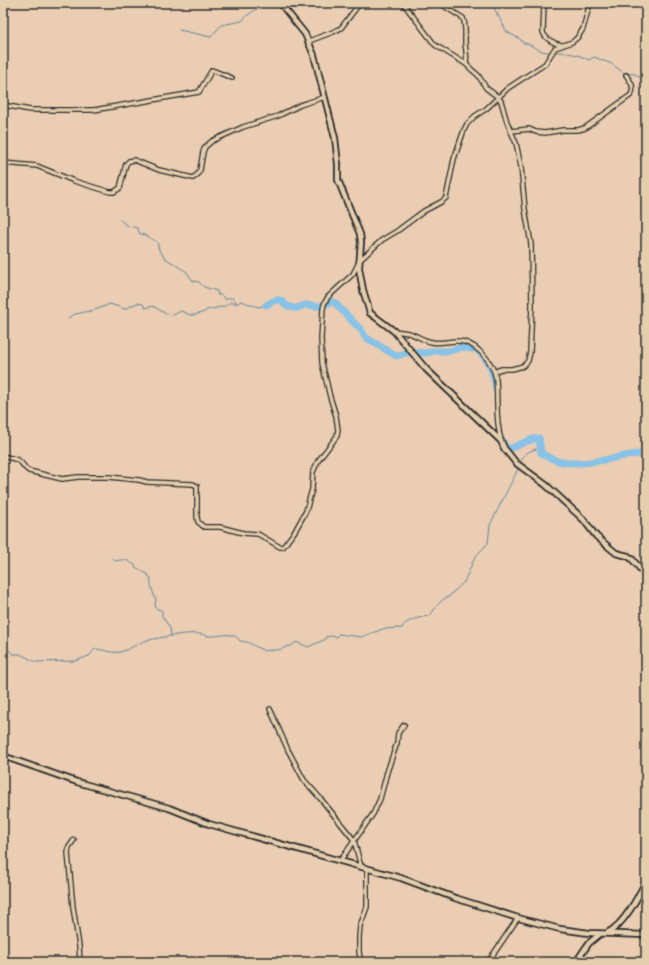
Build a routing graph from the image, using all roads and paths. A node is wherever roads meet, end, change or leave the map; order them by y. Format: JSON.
{"nodes":[{"id":1,"x":280,"y":3,"type":"edge"},
{"id":2,"x":360,"y":3,"type":"edge"},
{"id":3,"x":403,"y":3,"type":"edge"},
{"id":4,"x":442,"y":3,"type":"edge"},
{"id":5,"x":544,"y":3,"type":"edge"},
{"id":6,"x":590,"y":3,"type":"edge"},
{"id":7,"x":309,"y":41,"type":"junction"},
{"id":8,"x":563,"y":46,"type":"junction"},
{"id":9,"x":466,"y":64,"type":"junction"},
{"id":10,"x":626,"y":75,"type":"dead end"},
{"id":11,"x":232,"y":78,"type":"dead end"},
{"id":12,"x":325,"y":97,"type":"junction"},
{"id":13,"x":498,"y":97,"type":"junction"},
{"id":14,"x":3,"y":105,"type":"edge"},
{"id":15,"x":511,"y":131,"type":"junction"},
{"id":16,"x":3,"y":163,"type":"edge"},
{"id":17,"x":360,"y":260,"type":"junction"},
{"id":18,"x":394,"y":330,"type":"junction"},
{"id":19,"x":495,"y":373,"type":"junction"},
{"id":20,"x":501,"y":441,"type":"junction"},
{"id":21,"x":3,"y":456,"type":"edge"},
{"id":22,"x":646,"y":575,"type":"edge"},
{"id":23,"x":270,"y":709,"type":"dead end"},
{"id":24,"x":404,"y":725,"type":"dead end"},
{"id":25,"x":3,"y":756,"type":"edge"},
{"id":26,"x":74,"y":840,"type":"dead end"},
{"id":27,"x":354,"y":840,"type":"junction"},
{"id":28,"x":340,"y":861,"type":"junction"},
{"id":29,"x":361,"y":867,"type":"junction"},
{"id":30,"x":367,"y":870,"type":"junction"},
{"id":31,"x":646,"y":881,"type":"edge"},
{"id":32,"x":518,"y":918,"type":"junction"},
{"id":33,"x":608,"y":933,"type":"junction"},
{"id":34,"x":600,"y":934,"type":"junction"},
{"id":35,"x":646,"y":935,"type":"edge"},
{"id":36,"x":80,"y":962,"type":"edge"},
{"id":37,"x":361,"y":962,"type":"edge"},
{"id":38,"x":488,"y":962,"type":"edge"},
{"id":39,"x":576,"y":962,"type":"edge"}],
"edges":[{"from":1,"to":7,"type":"street"},
{"from":2,"to":7,"type":"street"},
{"from":3,"to":9,"type":"street"},
{"from":4,"to":9,"type":"street"},
{"from":5,"to":8,"type":"street"},
{"from":6,"to":8,"type":"street"},
{"from":7,"to":12,"type":"street"},
{"from":8,"to":13,"type":"street"},
{"from":9,"to":13,"type":"street"},
{"from":10,"to":15,"type":"street"},
{"from":11,"to":14,"type":"street"},
{"from":12,"to":16,"type":"street"},
{"from":12,"to":17,"type":"street"},
{"from":13,"to":15,"type":"street"},
{"from":13,"to":17,"type":"street"},
{"from":15,"to":19,"type":"street"},
{"from":17,"to":18,"type":"street"},
{"from":17,"to":21,"type":"street"},
{"from":18,"to":19,"type":"street"},
{"from":18,"to":20,"type":"street"},
{"from":19,"to":20,"type":"street"},
{"from":20,"to":22,"type":"street"},
{"from":23,"to":27,"type":"street"},
{"from":24,"to":27,"type":"street"},
{"from":25,"to":28,"type":"street"},
{"from":26,"to":36,"type":"street"},
{"from":27,"to":28,"type":"street"},
{"from":27,"to":29,"type":"street"},
{"from":28,"to":29,"type":"street"},
{"from":29,"to":30,"type":"street"},
{"from":30,"to":32,"type":"street"},
{"from":30,"to":37,"type":"street"},
{"from":31,"to":33,"type":"street"},
{"from":32,"to":34,"type":"street"},
{"from":32,"to":38,"type":"street"},
{"from":33,"to":34,"type":"street"},
{"from":33,"to":35,"type":"street"},
{"from":34,"to":39,"type":"street"}]}
